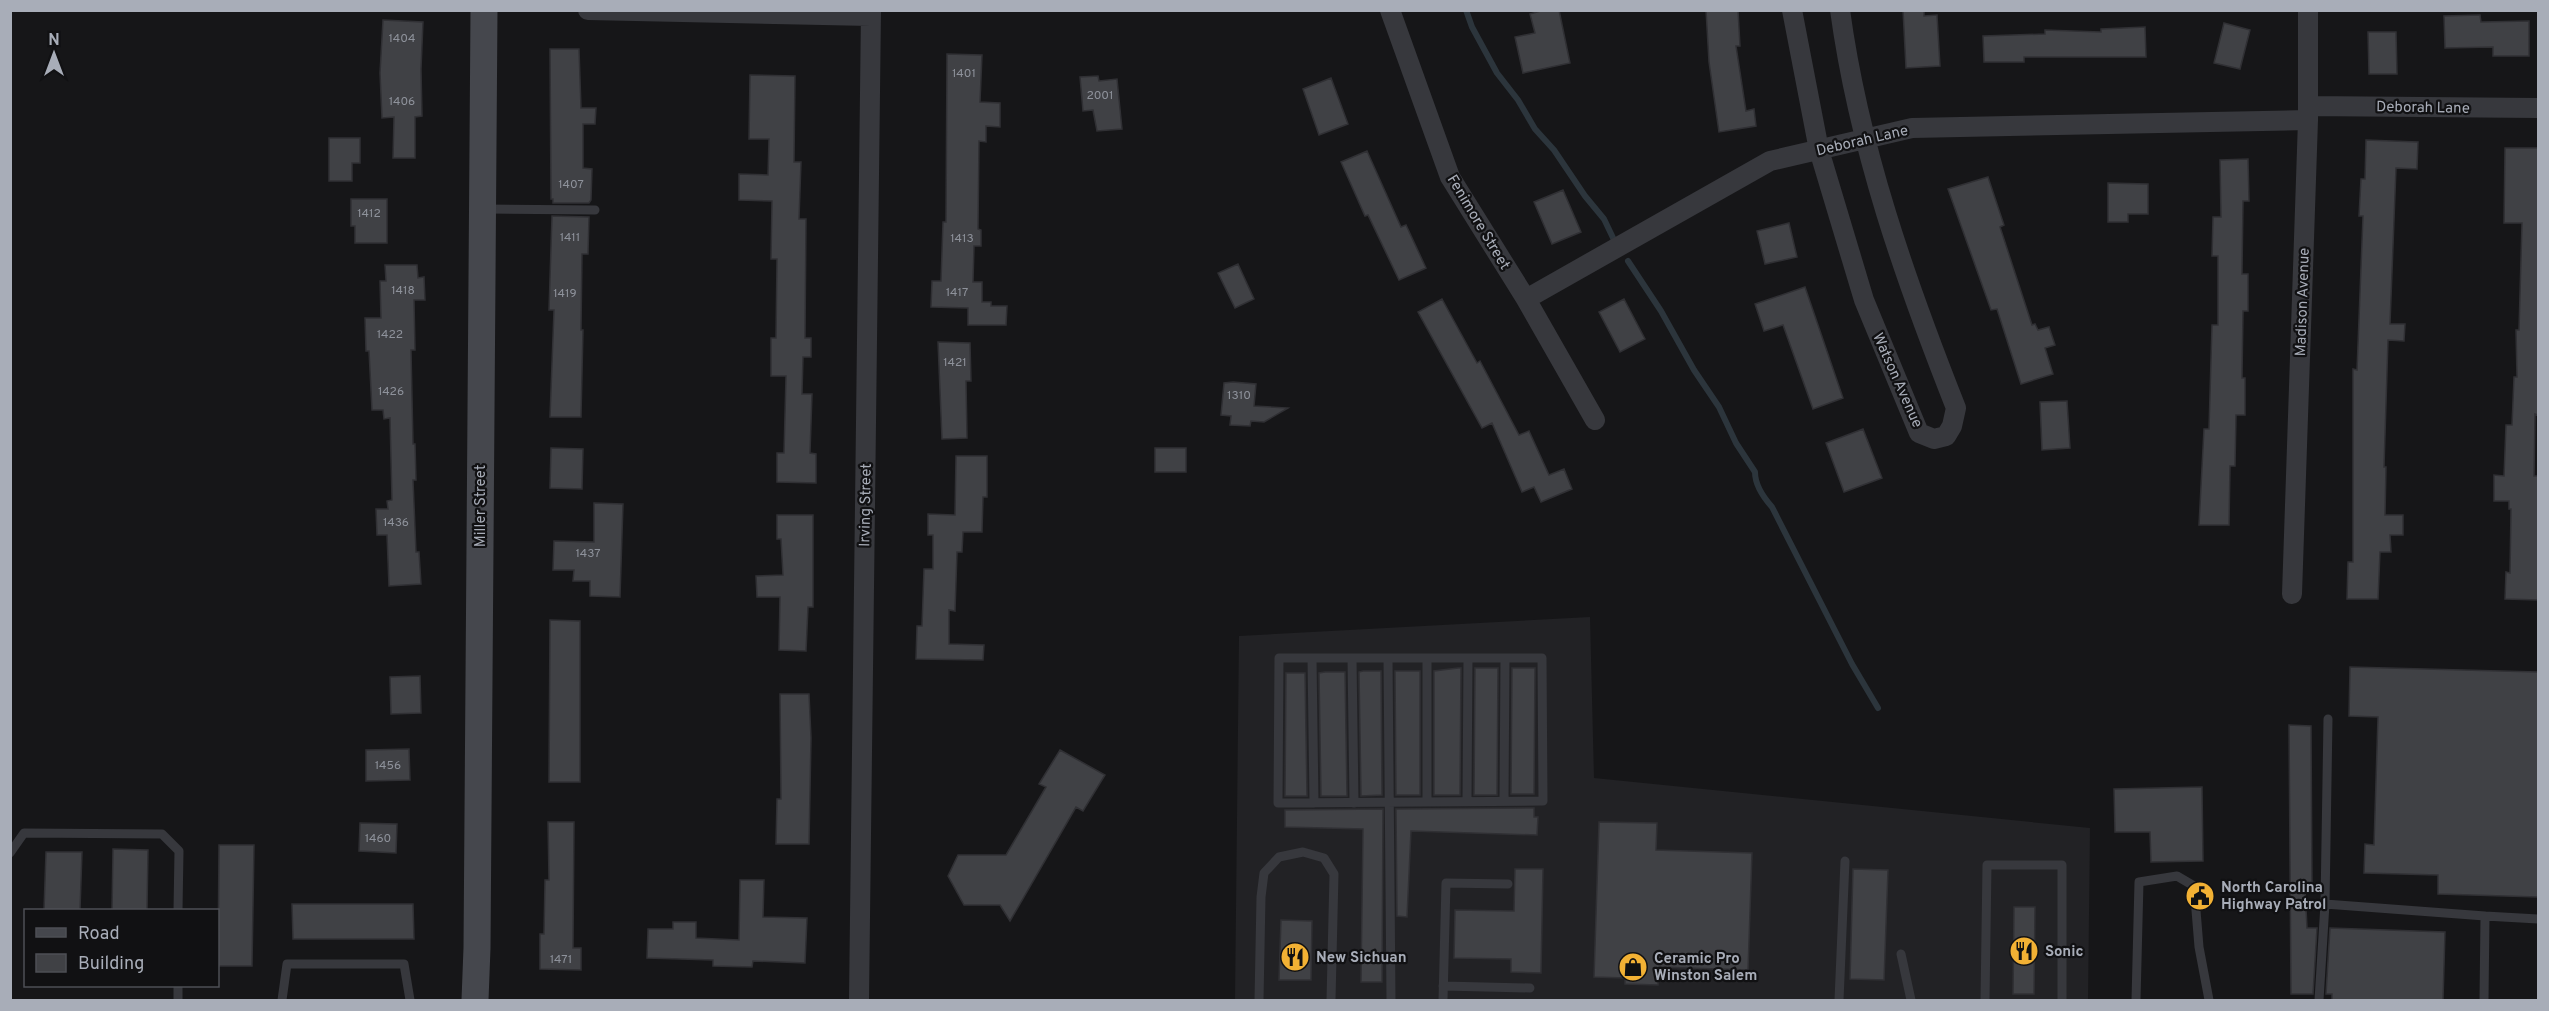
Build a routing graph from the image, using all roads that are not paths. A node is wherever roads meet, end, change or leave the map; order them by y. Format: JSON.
{"nodes":[{"id":1,"x":484,"y":10,"type":"edge"},
{"id":2,"x":588,"y":10,"type":"edge"},
{"id":3,"x":1390,"y":10,"type":"edge"},
{"id":4,"x":1792,"y":10,"type":"edge"},
{"id":5,"x":1840,"y":10,"type":"edge"},
{"id":6,"x":2308,"y":10,"type":"edge"},
{"id":7,"x":871,"y":13,"type":"edge"},
{"id":8,"x":2538,"y":108,"type":"edge"},
{"id":9,"x":2308,"y":113,"type":"junction"},
{"id":10,"x":1864,"y":138,"type":"junction"},
{"id":11,"x":1819,"y":150,"type":"junction"},
{"id":12,"x":483,"y":209,"type":"junction"},
{"id":13,"x":595,"y":210,"type":"dead end"},
{"id":14,"x":1526,"y":299,"type":"junction"},
{"id":15,"x":1595,"y":420,"type":"dead end"},
{"id":16,"x":2292,"y":594,"type":"dead end"},
{"id":17,"x":1312,"y":658,"type":"junction"},
{"id":18,"x":1352,"y":658,"type":"junction"},
{"id":19,"x":1388,"y":658,"type":"junction"},
{"id":20,"x":1427,"y":658,"type":"junction"},
{"id":21,"x":1468,"y":658,"type":"junction"},
{"id":22,"x":1505,"y":658,"type":"junction"},
{"id":23,"x":2328,"y":719,"type":"dead end"},
{"id":24,"x":1390,"y":801,"type":"junction"},
{"id":25,"x":1427,"y":801,"type":"junction"},
{"id":26,"x":1467,"y":801,"type":"junction"},
{"id":27,"x":1504,"y":801,"type":"junction"},
{"id":28,"x":1314,"y":803,"type":"junction"},
{"id":29,"x":1354,"y":803,"type":"junction"},
{"id":30,"x":10,"y":853,"type":"edge"},
{"id":31,"x":1845,"y":861,"type":"dead end"},
{"id":32,"x":1508,"y":884,"type":"dead end"},
{"id":33,"x":2325,"y":904,"type":"junction"},
{"id":34,"x":178,"y":909,"type":"edge"},
{"id":35,"x":2485,"y":916,"type":"junction"},
{"id":36,"x":2538,"y":919,"type":"edge"},
{"id":37,"x":1901,"y":954,"type":"dead end"},
{"id":38,"x":1443,"y":986,"type":"junction"},
{"id":39,"x":1530,"y":988,"type":"dead end"},
{"id":40,"x":282,"y":1000,"type":"edge"},
{"id":41,"x":410,"y":1000,"type":"edge"},
{"id":42,"x":475,"y":1000,"type":"edge"},
{"id":43,"x":859,"y":1000,"type":"edge"},
{"id":44,"x":1259,"y":1000,"type":"edge"},
{"id":45,"x":1331,"y":1000,"type":"edge"},
{"id":46,"x":1391,"y":1000,"type":"edge"},
{"id":47,"x":1443,"y":1000,"type":"edge"},
{"id":48,"x":1839,"y":1000,"type":"edge"},
{"id":49,"x":1911,"y":1000,"type":"edge"},
{"id":50,"x":1985,"y":1000,"type":"edge"},
{"id":51,"x":2062,"y":1000,"type":"edge"},
{"id":52,"x":2136,"y":1000,"type":"edge"},
{"id":53,"x":2209,"y":1000,"type":"edge"},
{"id":54,"x":2319,"y":1000,"type":"edge"},
{"id":55,"x":2484,"y":1000,"type":"edge"}],
"edges":[{"from":1,"to":12,"type":"main road","name":"Miller Street"},
{"from":2,"to":7,"type":"street"},
{"from":3,"to":14,"type":"street","name":"Fenimore Street"},
{"from":4,"to":11,"type":"street","name":"Watson Avenue"},
{"from":5,"to":10,"type":"street","name":"Watson Avenue"},
{"from":6,"to":9,"type":"street","name":"Madison Avenue"},
{"from":7,"to":43,"type":"street","name":"Irving Street"},
{"from":8,"to":9,"type":"street","name":"Deborah Lane"},
{"from":9,"to":10,"type":"street","name":"Deborah Lane"},
{"from":9,"to":16,"type":"street","name":"Madison Avenue"},
{"from":10,"to":11,"type":"street","name":"Deborah Lane"},
{"from":10,"to":11,"type":"street","name":"Watson Avenue"},
{"from":11,"to":14,"type":"street","name":"Deborah Lane"},
{"from":12,"to":13,"type":"lane"},
{"from":12,"to":42,"type":"main road","name":"Miller Street"},
{"from":14,"to":15,"type":"street","name":"Fenimore Street"},
{"from":17,"to":18,"type":"lane"},
{"from":17,"to":28,"type":"lane"},
{"from":17,"to":28,"type":"lane"},
{"from":18,"to":19,"type":"lane"},
{"from":18,"to":29,"type":"lane"},
{"from":19,"to":20,"type":"lane"},
{"from":19,"to":24,"type":"lane"},
{"from":20,"to":21,"type":"lane"},
{"from":20,"to":25,"type":"lane"},
{"from":21,"to":22,"type":"lane"},
{"from":21,"to":26,"type":"lane"},
{"from":22,"to":27,"type":"lane"},
{"from":22,"to":27,"type":"lane"},
{"from":23,"to":33,"type":"lane"},
{"from":24,"to":25,"type":"lane"},
{"from":24,"to":29,"type":"lane"},
{"from":24,"to":46,"type":"lane"},
{"from":25,"to":26,"type":"lane"},
{"from":26,"to":27,"type":"lane"},
{"from":28,"to":29,"type":"lane"},
{"from":30,"to":34,"type":"lane"},
{"from":31,"to":48,"type":"lane"},
{"from":32,"to":38,"type":"lane"},
{"from":33,"to":35,"type":"lane"},
{"from":33,"to":54,"type":"lane"},
{"from":35,"to":36,"type":"lane"},
{"from":35,"to":55,"type":"lane"},
{"from":37,"to":49,"type":"lane"},
{"from":38,"to":39,"type":"lane"},
{"from":38,"to":47,"type":"lane"},
{"from":40,"to":41,"type":"lane"},
{"from":44,"to":45,"type":"lane"},
{"from":50,"to":51,"type":"lane"},
{"from":52,"to":53,"type":"lane"}]}
